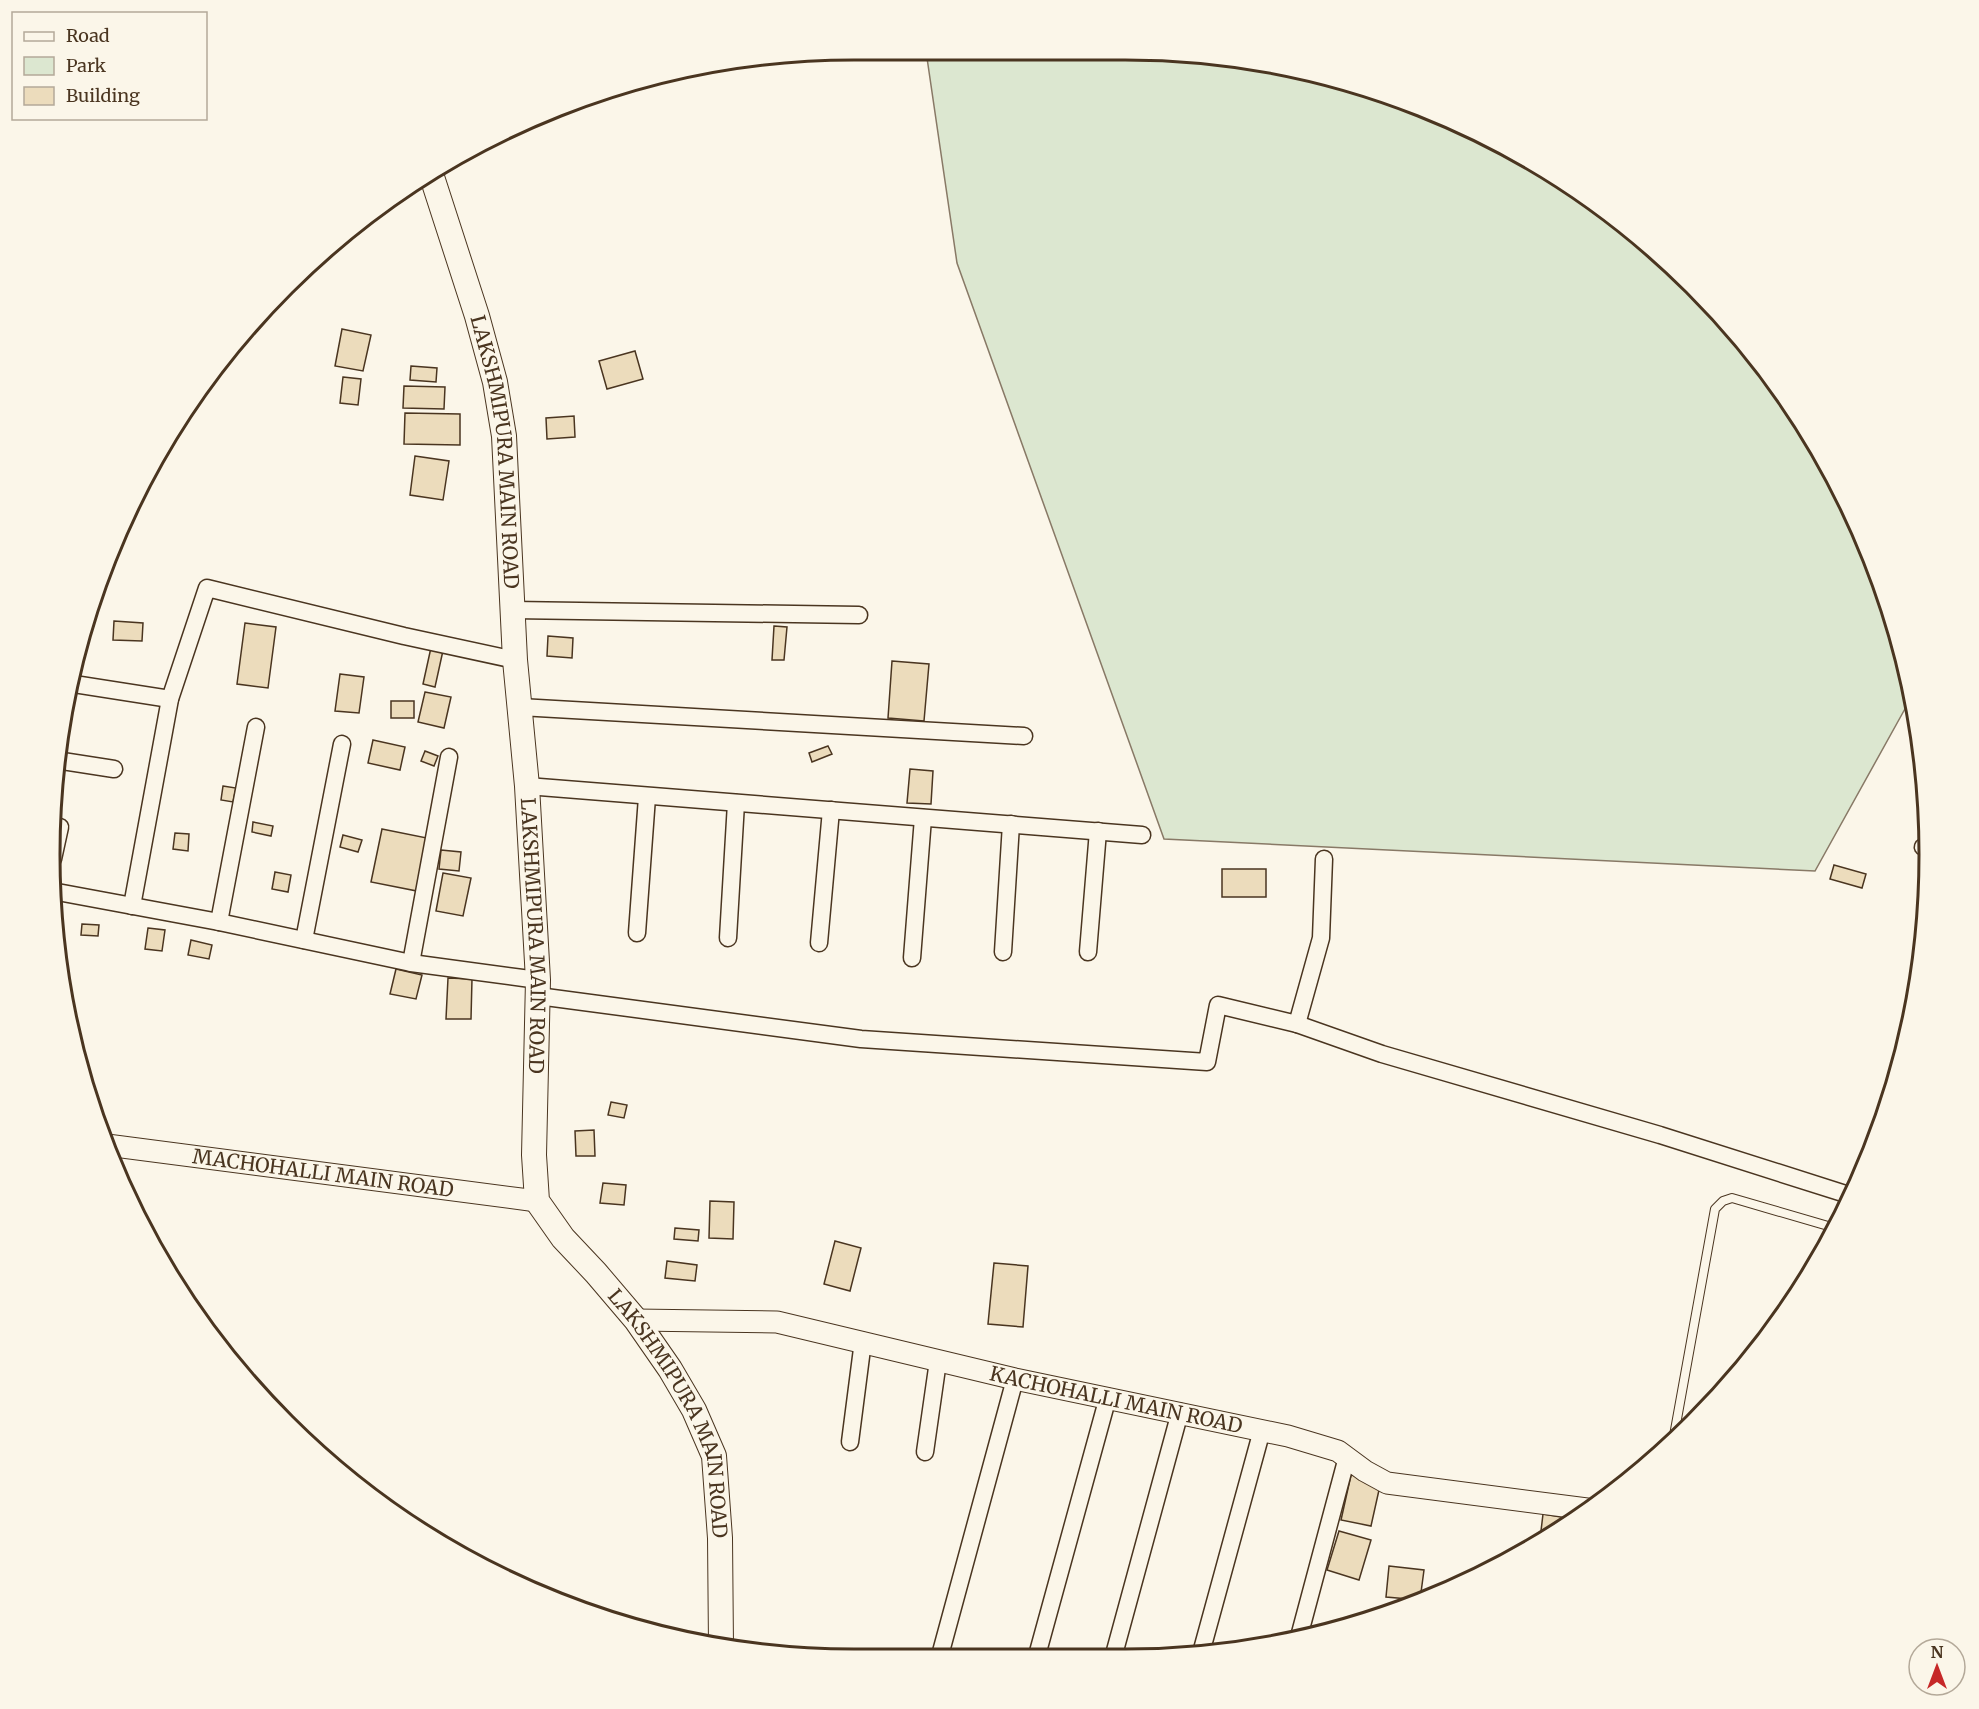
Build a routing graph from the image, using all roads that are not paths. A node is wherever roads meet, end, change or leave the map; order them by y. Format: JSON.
{"nodes":[{"id":1,"x":433,"y":181,"type":"edge"},
{"id":2,"x":513,"y":610,"type":"junction"},
{"id":3,"x":859,"y":615,"type":"dead end"},
{"id":4,"x":515,"y":660,"type":"junction"},
{"id":5,"x":79,"y":685,"type":"edge"},
{"id":6,"x":170,"y":699,"type":"junction"},
{"id":7,"x":520,"y":707,"type":"junction"},
{"id":8,"x":256,"y":727,"type":"dead end"},
{"id":9,"x":1024,"y":736,"type":"dead end"},
{"id":10,"x":342,"y":744,"type":"dead end"},
{"id":11,"x":449,"y":757,"type":"dead end"},
{"id":12,"x":66,"y":762,"type":"edge"},
{"id":13,"x":114,"y":770,"type":"dead end"},
{"id":14,"x":527,"y":786,"type":"junction"},
{"id":15,"x":647,"y":796,"type":"junction"},
{"id":16,"x":736,"y":803,"type":"junction"},
{"id":17,"x":831,"y":810,"type":"junction"},
{"id":18,"x":923,"y":818,"type":"junction"},
{"id":19,"x":1011,"y":824,"type":"junction"},
{"id":20,"x":1098,"y":831,"type":"junction"},
{"id":21,"x":1142,"y":835,"type":"dead end"},
{"id":22,"x":1324,"y":859,"type":"dead end"},
{"id":23,"x":61,"y":893,"type":"edge"},
{"id":24,"x":132,"y":906,"type":"junction"},
{"id":25,"x":219,"y":922,"type":"junction"},
{"id":26,"x":637,"y":933,"type":"dead end"},
{"id":27,"x":728,"y":938,"type":"dead end"},
{"id":28,"x":304,"y":940,"type":"junction"},
{"id":29,"x":819,"y":943,"type":"dead end"},
{"id":30,"x":1003,"y":952,"type":"dead end"},
{"id":31,"x":1088,"y":952,"type":"dead end"},
{"id":32,"x":912,"y":958,"type":"dead end"},
{"id":33,"x":411,"y":963,"type":"junction"},
{"id":34,"x":538,"y":988,"type":"junction"},
{"id":35,"x":1297,"y":1024,"type":"junction"},
{"id":36,"x":115,"y":1146,"type":"edge"},
{"id":37,"x":1843,"y":1193,"type":"edge"},
{"id":38,"x":537,"y":1201,"type":"junction"},
{"id":39,"x":1827,"y":1226,"type":"edge"},
{"id":40,"x":636,"y":1320,"type":"junction"},
{"id":41,"x":863,"y":1341,"type":"junction"},
{"id":42,"x":938,"y":1360,"type":"junction"},
{"id":43,"x":1015,"y":1379,"type":"junction"},
{"id":44,"x":1108,"y":1397,"type":"junction"},
{"id":45,"x":1180,"y":1413,"type":"junction"},
{"id":46,"x":1676,"y":1426,"type":"edge"},
{"id":47,"x":1262,"y":1430,"type":"junction"},
{"id":48,"x":850,"y":1442,"type":"dead end"},
{"id":49,"x":925,"y":1452,"type":"dead end"},
{"id":50,"x":1347,"y":1457,"type":"junction"},
{"id":51,"x":1575,"y":1509,"type":"edge"},
{"id":52,"x":1301,"y":1629,"type":"edge"},
{"id":53,"x":721,"y":1637,"type":"edge"},
{"id":54,"x":1203,"y":1644,"type":"edge"},
{"id":55,"x":942,"y":1649,"type":"edge"},
{"id":56,"x":1039,"y":1649,"type":"edge"},
{"id":57,"x":1115,"y":1649,"type":"edge"}],
"edges":[{"from":1,"to":2,"type":"main road","name":"LAKSHMIPURA MAIN ROAD"},
{"from":2,"to":3,"type":"street"},
{"from":2,"to":4,"type":"main road","name":"LAKSHMIPURA MAIN ROAD"},
{"from":4,"to":6,"type":"street"},
{"from":4,"to":7,"type":"main road","name":"LAKSHMIPURA MAIN ROAD"},
{"from":5,"to":6,"type":"street"},
{"from":6,"to":24,"type":"street"},
{"from":7,"to":9,"type":"street"},
{"from":7,"to":14,"type":"main road","name":"LAKSHMIPURA MAIN ROAD"},
{"from":8,"to":25,"type":"street"},
{"from":10,"to":28,"type":"street"},
{"from":11,"to":33,"type":"street"},
{"from":12,"to":13,"type":"street"},
{"from":14,"to":15,"type":"street"},
{"from":14,"to":34,"type":"main road","name":"LAKSHMIPURA MAIN ROAD"},
{"from":15,"to":16,"type":"street"},
{"from":15,"to":26,"type":"street"},
{"from":16,"to":17,"type":"street"},
{"from":16,"to":27,"type":"street"},
{"from":17,"to":18,"type":"street"},
{"from":17,"to":29,"type":"street"},
{"from":18,"to":19,"type":"street"},
{"from":18,"to":32,"type":"street"},
{"from":19,"to":20,"type":"street"},
{"from":19,"to":30,"type":"street"},
{"from":20,"to":21,"type":"street"},
{"from":20,"to":31,"type":"street"},
{"from":22,"to":35,"type":"street"},
{"from":23,"to":24,"type":"street"},
{"from":24,"to":25,"type":"street"},
{"from":25,"to":28,"type":"street"},
{"from":28,"to":33,"type":"street"},
{"from":33,"to":34,"type":"street"},
{"from":34,"to":35,"type":"street"},
{"from":34,"to":38,"type":"main road","name":"LAKSHMIPURA MAIN ROAD"},
{"from":35,"to":37,"type":"street"},
{"from":36,"to":38,"type":"street","name":"MACHOHALLI MAIN ROAD"},
{"from":38,"to":40,"type":"main road","name":"LAKSHMIPURA MAIN ROAD"},
{"from":39,"to":46,"type":"lane"},
{"from":40,"to":41,"type":"street","name":"KACHOHALLI MAIN ROAD"},
{"from":40,"to":53,"type":"main road","name":"LAKSHMIPURA MAIN ROAD"},
{"from":41,"to":42,"type":"street","name":"KACHOHALLI MAIN ROAD"},
{"from":41,"to":48,"type":"street"},
{"from":42,"to":43,"type":"street","name":"KACHOHALLI MAIN ROAD"},
{"from":42,"to":49,"type":"street"},
{"from":43,"to":44,"type":"street","name":"KACHOHALLI MAIN ROAD"},
{"from":43,"to":55,"type":"street"},
{"from":44,"to":45,"type":"street","name":"KACHOHALLI MAIN ROAD"},
{"from":44,"to":56,"type":"street"},
{"from":45,"to":47,"type":"street","name":"KACHOHALLI MAIN ROAD"},
{"from":45,"to":57,"type":"street"},
{"from":47,"to":50,"type":"street","name":"KACHOHALLI MAIN ROAD"},
{"from":47,"to":54,"type":"street"},
{"from":50,"to":51,"type":"street","name":"KACHOHALLI MAIN ROAD"},
{"from":50,"to":52,"type":"street"}]}
